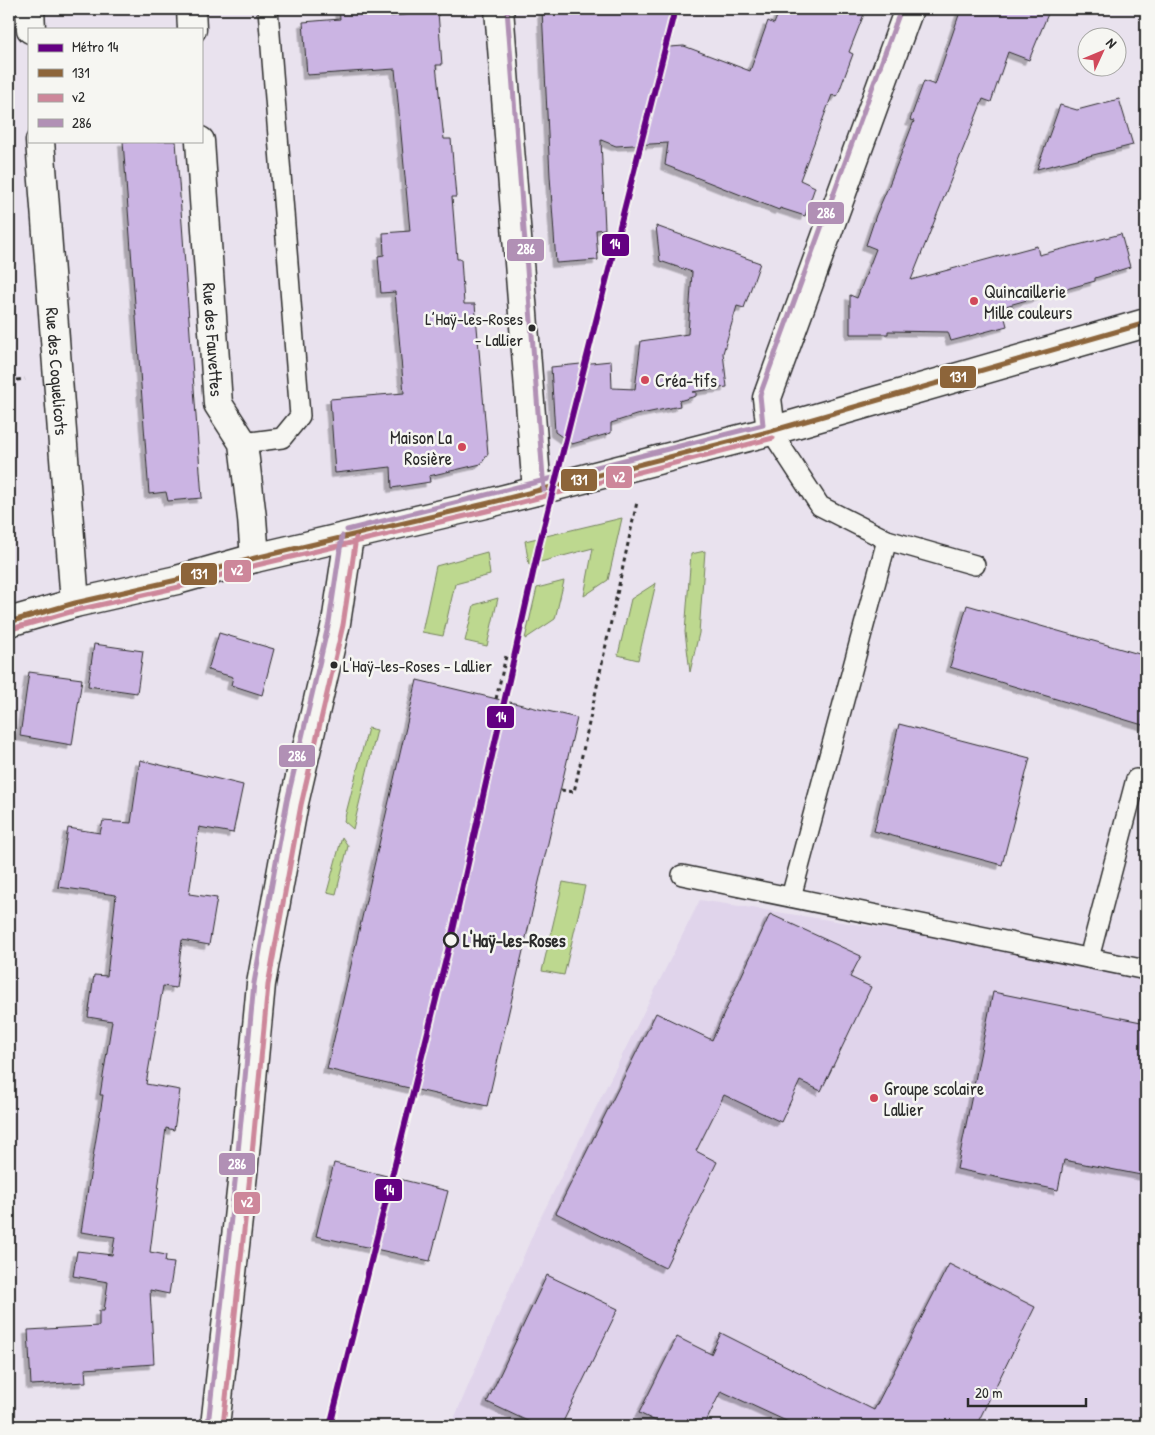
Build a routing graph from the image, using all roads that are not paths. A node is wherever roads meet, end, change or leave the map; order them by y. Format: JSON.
{"nodes":[{"id":1,"x":30,"y":9,"type":"edge"},
{"id":2,"x":191,"y":9,"type":"edge"},
{"id":3,"x":268,"y":9,"type":"edge"},
{"id":4,"x":499,"y":9,"type":"edge"},
{"id":5,"x":909,"y":9,"type":"edge"},
{"id":6,"x":32,"y":28,"type":"edge"},
{"id":7,"x":192,"y":28,"type":"edge"},
{"id":8,"x":40,"y":142,"type":"edge"},
{"id":9,"x":200,"y":142,"type":"edge"},
{"id":10,"x":1146,"y":323,"type":"edge"},
{"id":11,"x":771,"y":431,"type":"junction"},
{"id":12,"x":243,"y":443,"type":"junction"},
{"id":13,"x":537,"y":491,"type":"junction"},
{"id":14,"x":349,"y":537,"type":"junction"},
{"id":15,"x":886,"y":540,"type":"junction"},
{"id":16,"x":255,"y":558,"type":"junction"},
{"id":17,"x":975,"y":564,"type":"dead end"},
{"id":18,"x":75,"y":603,"type":"junction"},
{"id":19,"x":9,"y":622,"type":"edge"},
{"id":20,"x":1136,"y":779,"type":"dead end"},
{"id":21,"x":682,"y":875,"type":"dead end"},
{"id":22,"x":791,"y":897,"type":"junction"},
{"id":23,"x":1089,"y":958,"type":"junction"},
{"id":24,"x":1146,"y":970,"type":"edge"},
{"id":25,"x":215,"y":1426,"type":"edge"}],
"edges":[{"from":1,"to":6,"type":"street"},
{"from":2,"to":7,"type":"street"},
{"from":3,"to":12,"type":"lane"},
{"from":4,"to":13,"type":"street"},
{"from":5,"to":11,"type":"street"},
{"from":8,"to":18,"type":"street","name":"Rue des Coquelicots"},
{"from":9,"to":12,"type":"street","name":"Rue des Fauvettes"},
{"from":10,"to":11,"type":"street"},
{"from":11,"to":13,"type":"street"},
{"from":11,"to":15,"type":"lane"},
{"from":12,"to":16,"type":"street","name":"Rue des Fauvettes"},
{"from":13,"to":14,"type":"street"},
{"from":14,"to":16,"type":"street"},
{"from":14,"to":25,"type":"street"},
{"from":15,"to":17,"type":"lane"},
{"from":15,"to":22,"type":"lane"},
{"from":16,"to":18,"type":"street"},
{"from":18,"to":19,"type":"street"},
{"from":20,"to":23,"type":"lane"},
{"from":21,"to":22,"type":"lane"},
{"from":22,"to":23,"type":"lane"},
{"from":23,"to":24,"type":"lane"}]}
